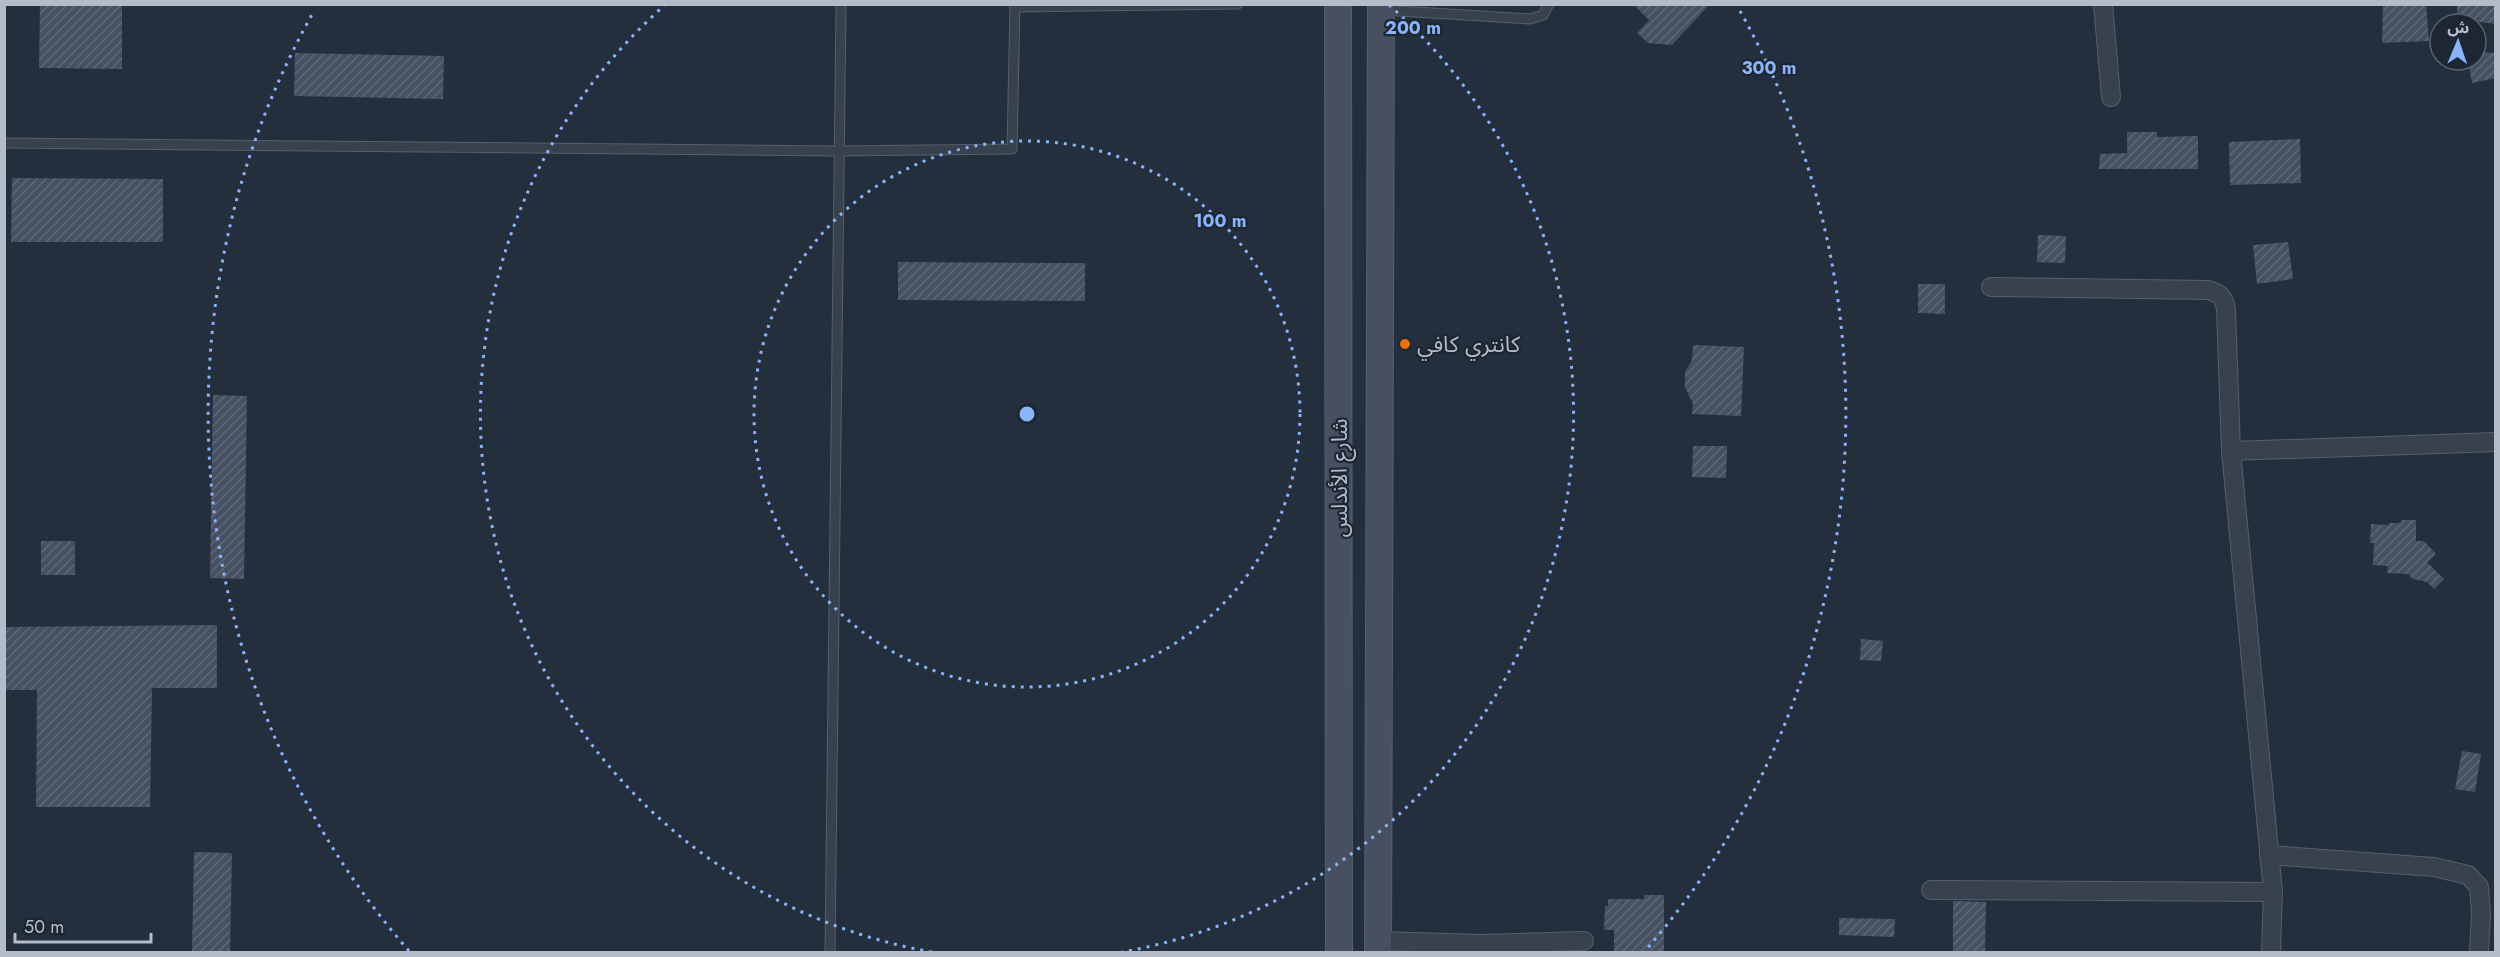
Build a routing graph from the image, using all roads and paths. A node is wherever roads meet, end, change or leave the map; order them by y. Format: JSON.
{"nodes":[{"id":1,"x":841,"y":4,"type":"edge"},
{"id":2,"x":1238,"y":4,"type":"edge"},
{"id":3,"x":1338,"y":4,"type":"edge"},
{"id":4,"x":1549,"y":4,"type":"edge"},
{"id":5,"x":2103,"y":4,"type":"edge"},
{"id":6,"x":1015,"y":6,"type":"edge"},
{"id":7,"x":1381,"y":7,"type":"edge"},
{"id":8,"x":2110,"y":97,"type":"dead end"},
{"id":9,"x":4,"y":143,"type":"edge"},
{"id":10,"x":837,"y":151,"type":"junction"},
{"id":11,"x":1991,"y":287,"type":"dead end"},
{"id":12,"x":2496,"y":442,"type":"edge"},
{"id":13,"x":2231,"y":451,"type":"junction"},
{"id":14,"x":2269,"y":855,"type":"junction"},
{"id":15,"x":1931,"y":890,"type":"dead end"},
{"id":16,"x":2273,"y":892,"type":"junction"},
{"id":17,"x":1584,"y":941,"type":"dead end"},
{"id":18,"x":1378,"y":947,"type":"edge"},
{"id":19,"x":830,"y":952,"type":"edge"},
{"id":20,"x":1339,"y":952,"type":"edge"},
{"id":21,"x":2271,"y":952,"type":"edge"},
{"id":22,"x":2478,"y":952,"type":"edge"}],
"edges":[{"from":1,"to":10,"type":"lane"},
{"from":2,"to":6,"type":"lane"},
{"from":3,"to":20,"type":"main road","name":"شارع الأندلس"},
{"from":4,"to":7,"type":"lane"},
{"from":5,"to":8,"type":"street"},
{"from":6,"to":10,"type":"lane"},
{"from":7,"to":18,"type":"main road","name":"شارع الأندلس"},
{"from":9,"to":10,"type":"lane"},
{"from":10,"to":19,"type":"lane"},
{"from":11,"to":13,"type":"street"},
{"from":12,"to":13,"type":"street"},
{"from":13,"to":14,"type":"street"},
{"from":14,"to":16,"type":"street"},
{"from":14,"to":22,"type":"street"},
{"from":15,"to":16,"type":"street"},
{"from":16,"to":21,"type":"street"},
{"from":17,"to":18,"type":"street"}]}
